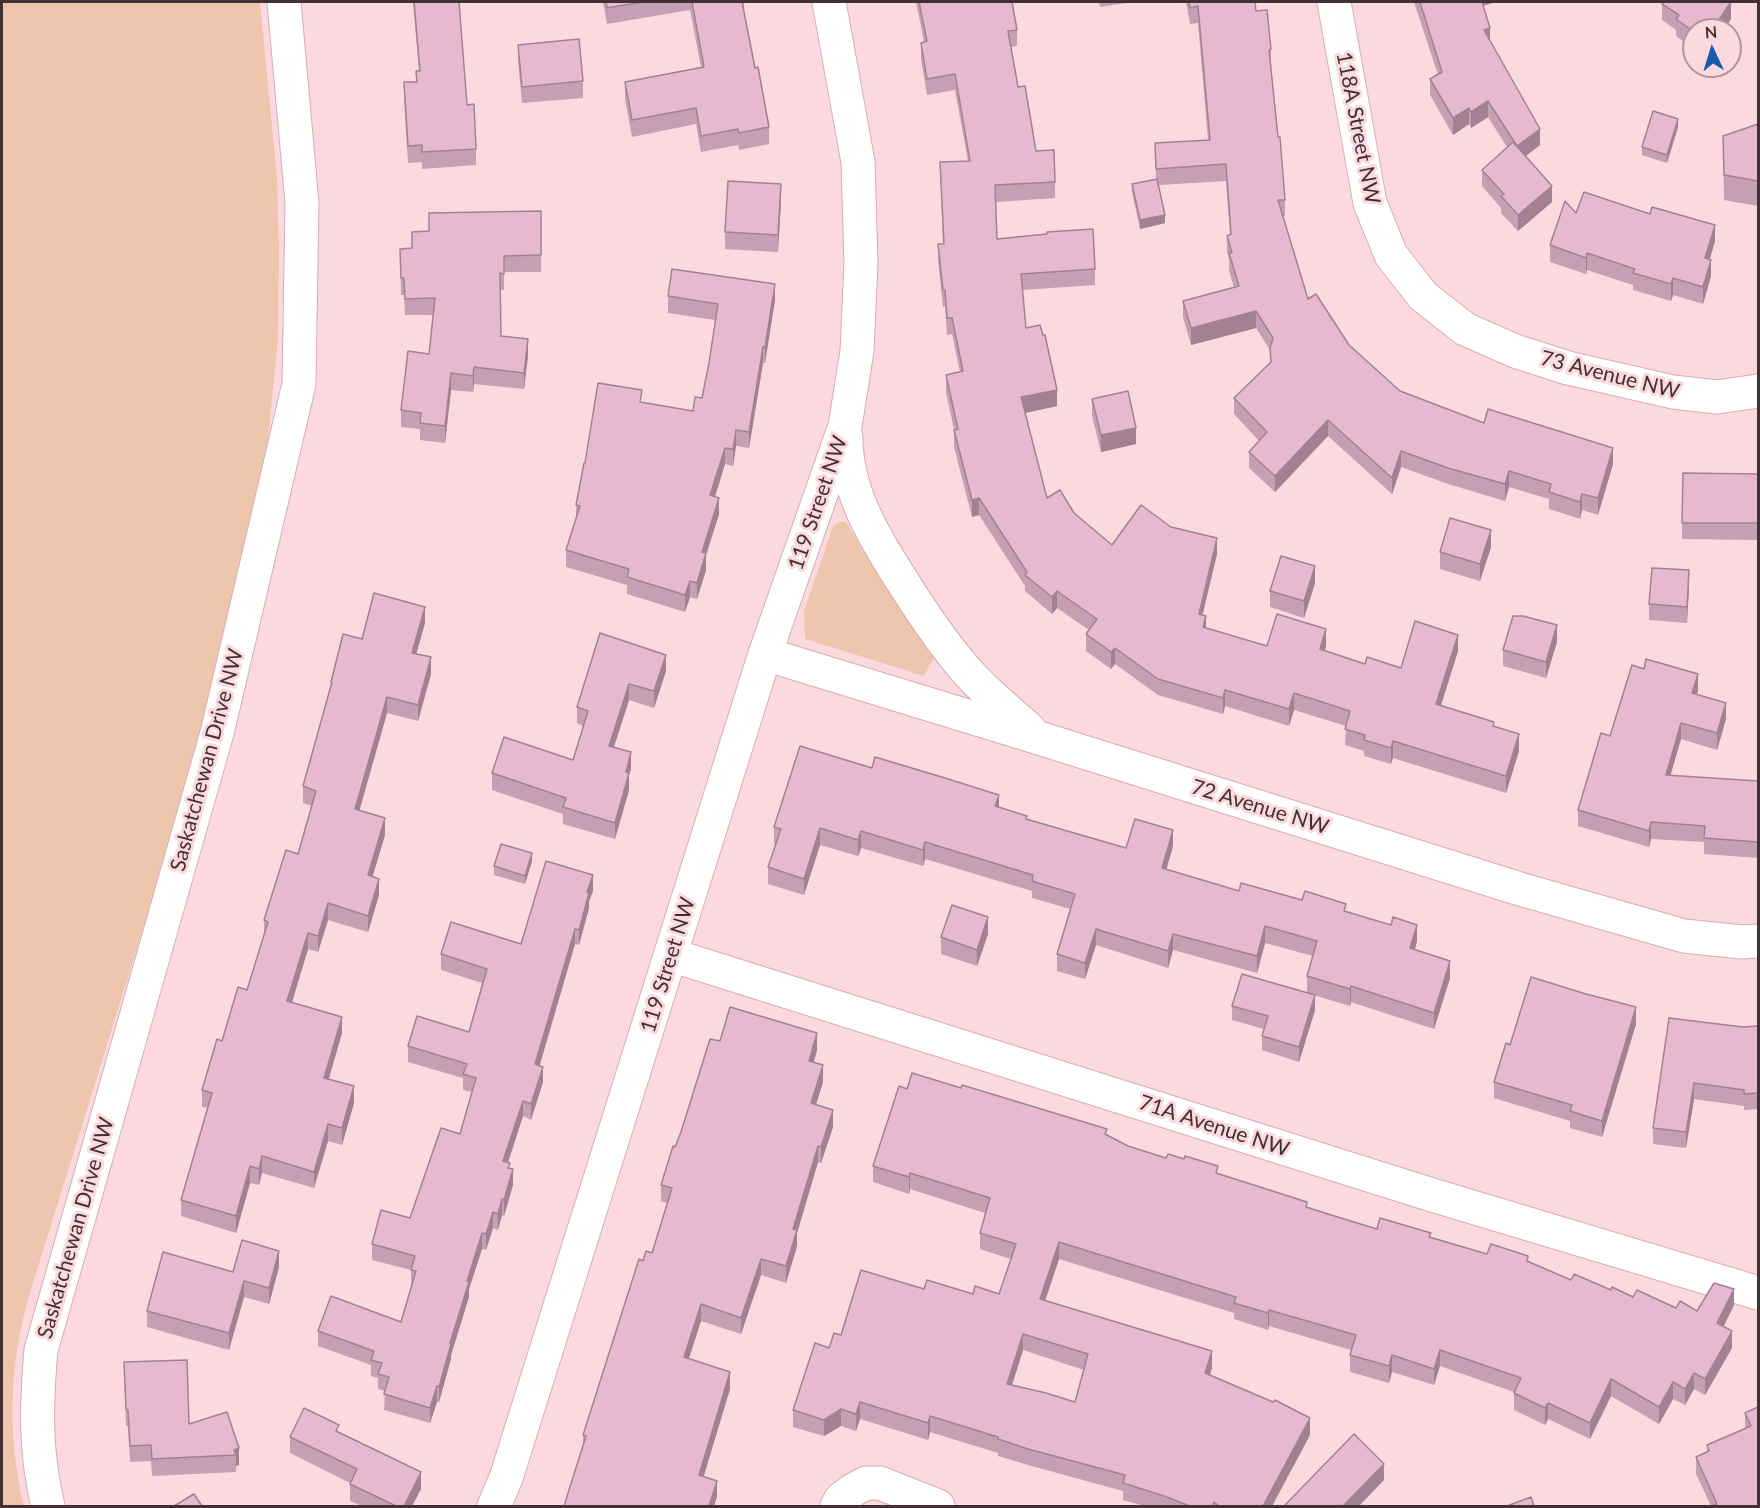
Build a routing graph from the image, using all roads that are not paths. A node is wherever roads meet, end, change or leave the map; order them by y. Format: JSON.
{"nodes":[{"id":1,"x":284,"y":2,"type":"edge"},
{"id":2,"x":829,"y":2,"type":"edge"},
{"id":3,"x":1334,"y":2,"type":"edge"},
{"id":4,"x":1465,"y":329,"type":"joint"},
{"id":5,"x":1758,"y":391,"type":"edge"},
{"id":6,"x":845,"y":426,"type":"junction"},
{"id":7,"x":765,"y":654,"type":"junction"},
{"id":8,"x":1039,"y":738,"type":"junction"},
{"id":9,"x":1758,"y":941,"type":"edge"},
{"id":10,"x":671,"y":955,"type":"junction"},
{"id":11,"x":1758,"y":1293,"type":"edge"},
{"id":12,"x":48,"y":1506,"type":"edge"},
{"id":13,"x":494,"y":1506,"type":"edge"},
{"id":14,"x":837,"y":1506,"type":"edge"},
{"id":15,"x":938,"y":1506,"type":"edge"}],
"edges":[{"from":1,"to":12,"type":"street","name":"Saskatchewan Drive NW"},
{"from":2,"to":6,"type":"street","name":"119 Street NW"},
{"from":3,"to":4,"type":"street","name":"118A Street NW"},
{"from":4,"to":5,"type":"street","name":"73 Avenue NW"},
{"from":6,"to":7,"type":"street","name":"119 Street NW"},
{"from":6,"to":8,"type":"street","name":"119 Street NW"},
{"from":7,"to":8,"type":"street","name":"72 Avenue NW"},
{"from":7,"to":10,"type":"street","name":"119 Street NW"},
{"from":8,"to":9,"type":"street","name":"72 Avenue NW"},
{"from":10,"to":11,"type":"street","name":"71A Avenue NW"},
{"from":10,"to":13,"type":"street","name":"119 Street NW"},
{"from":14,"to":15,"type":"street"}]}
